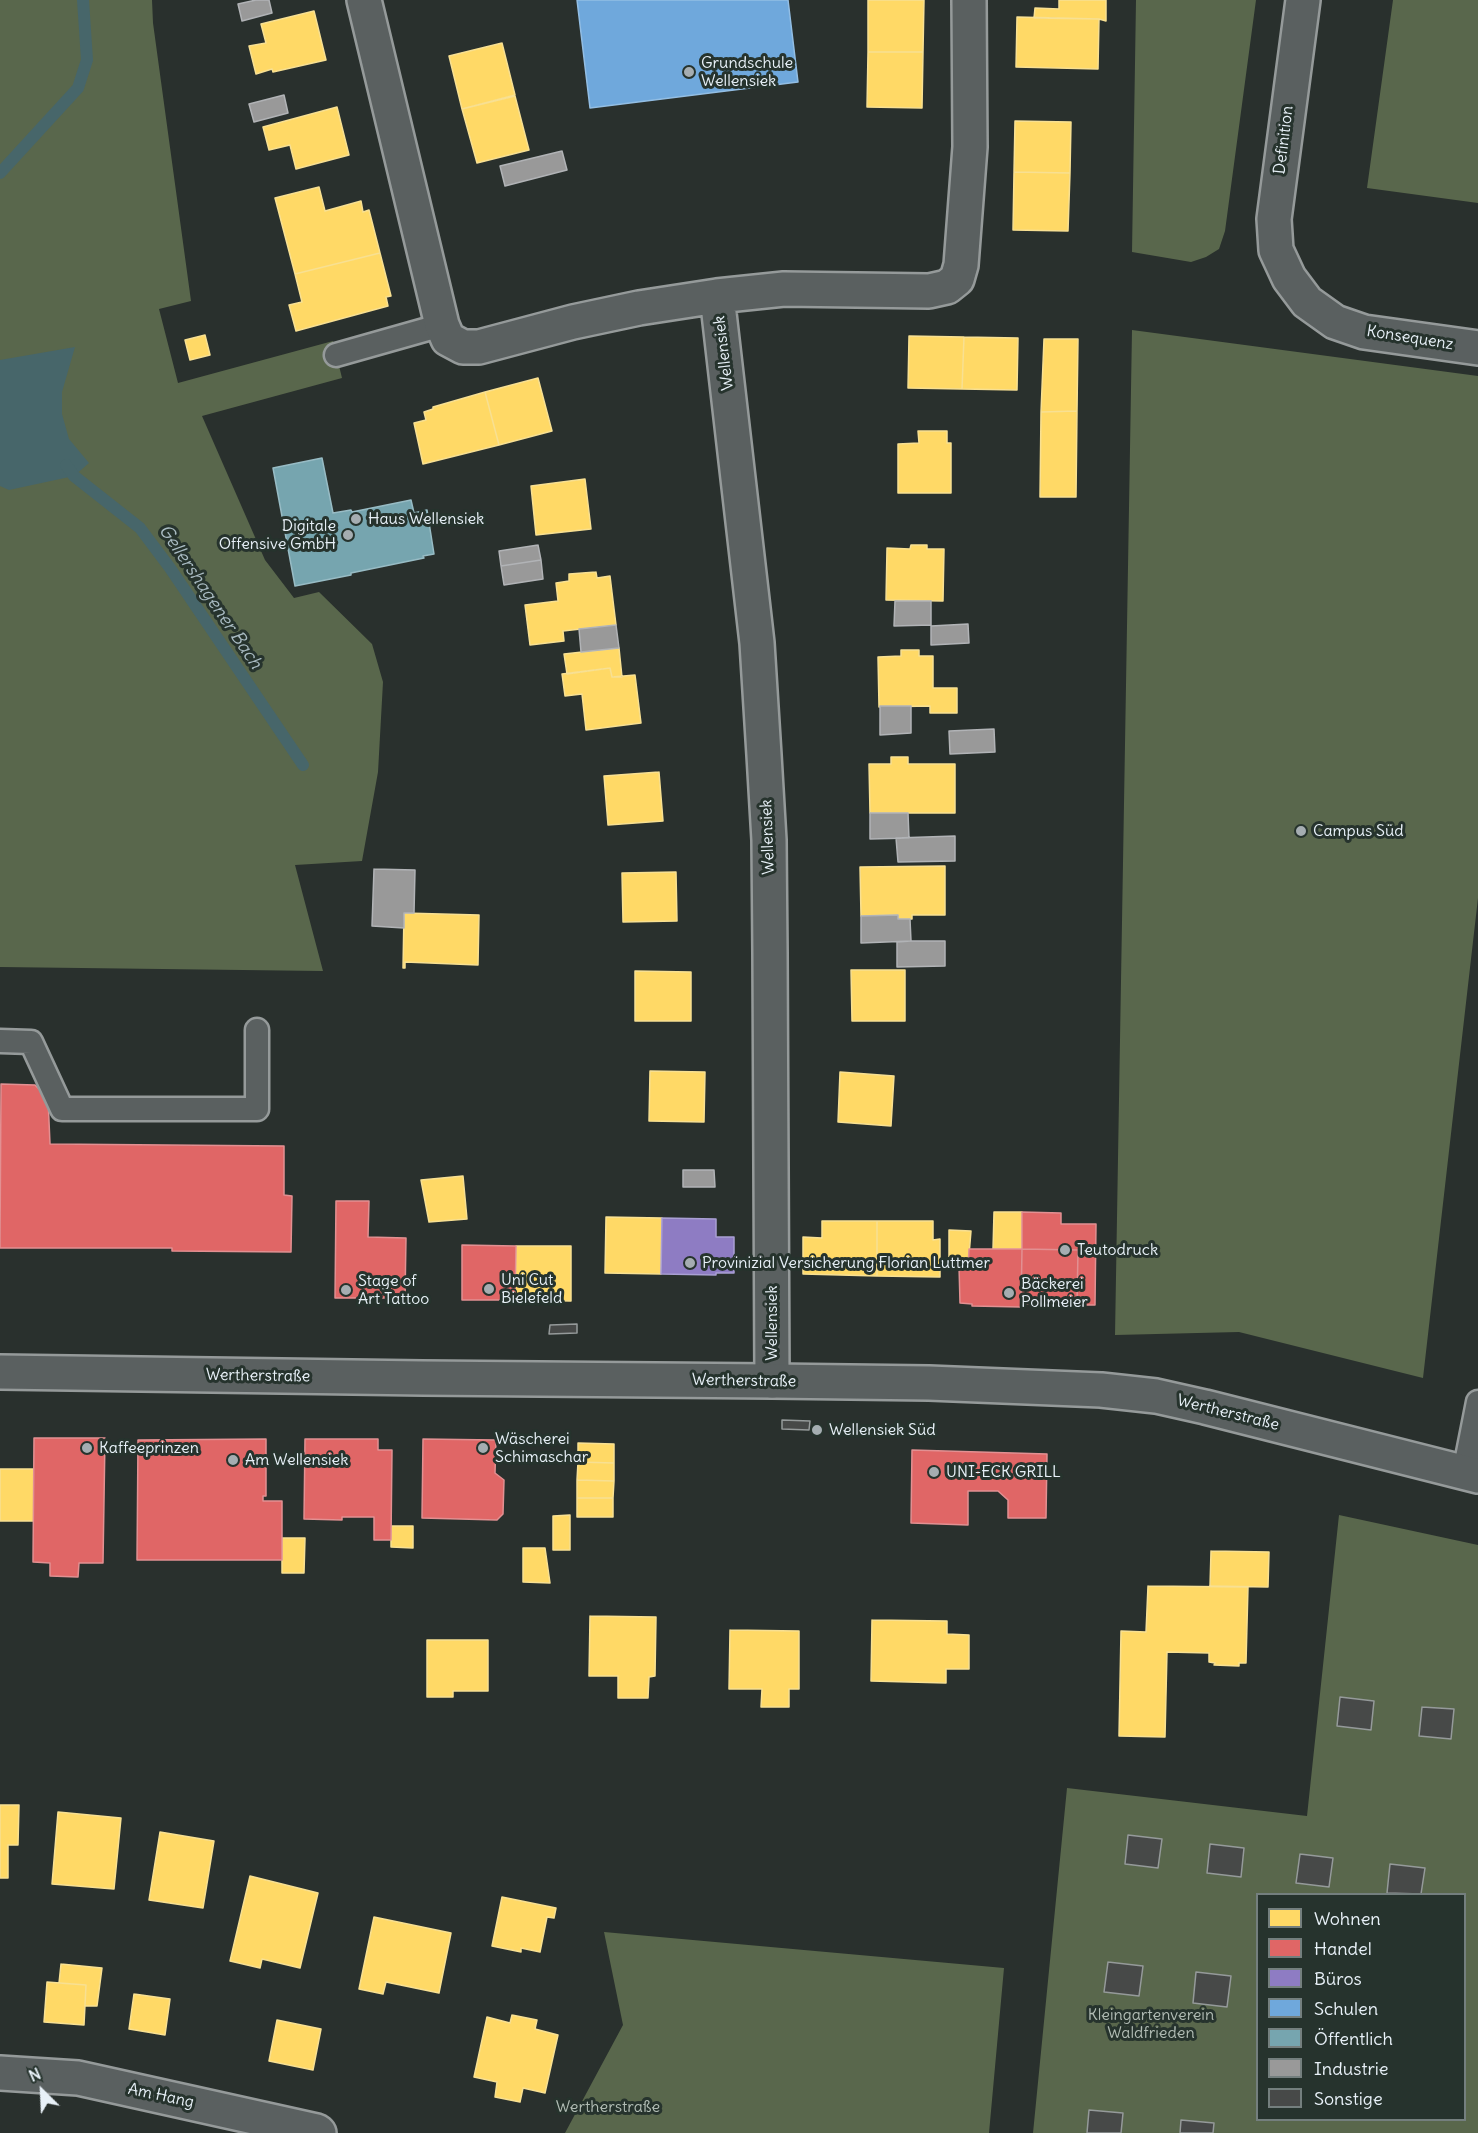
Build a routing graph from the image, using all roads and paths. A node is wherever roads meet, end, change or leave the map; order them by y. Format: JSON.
{"nodes":[{"id":1,"x":364,"y":0,"type":"edge"},
{"id":2,"x":969,"y":0,"type":"edge"},
{"id":3,"x":1303,"y":0,"type":"edge"},
{"id":4,"x":1289,"y":278,"type":"joint"},
{"id":5,"x":717,"y":296,"type":"junction"},
{"id":6,"x":442,"y":325,"type":"junction"},
{"id":7,"x":1478,"y":348,"type":"edge"},
{"id":8,"x":336,"y":355,"type":"dead end"},
{"id":9,"x":257,"y":1030,"type":"dead end"},
{"id":10,"x":0,"y":1041,"type":"edge"},
{"id":11,"x":0,"y":1372,"type":"edge"},
{"id":12,"x":772,"y":1380,"type":"junction"},
{"id":13,"x":1478,"y":1402,"type":"edge"},
{"id":14,"x":1471,"y":1475,"type":"edge"},
{"id":15,"x":0,"y":2073,"type":"edge"},
{"id":16,"x":319,"y":2133,"type":"edge"}],
"edges":[{"from":1,"to":6,"type":"street","name":"Wellensiek"},
{"from":2,"to":5,"type":"street","name":"Wellensiek"},
{"from":3,"to":4,"type":"street","name":"Definition"},
{"from":4,"to":7,"type":"street","name":"Konsequenz"},
{"from":5,"to":6,"type":"street","name":"Wellensiek"},
{"from":5,"to":12,"type":"street","name":"Wellensiek"},
{"from":6,"to":8,"type":"lane"},
{"from":9,"to":10,"type":"lane"},
{"from":11,"to":12,"type":"street","name":"Wertherstraße"},
{"from":12,"to":14,"type":"street","name":"Wertherstraße"},
{"from":13,"to":14,"type":"lane"},
{"from":15,"to":16,"type":"street","name":"Am Hang"}]}
